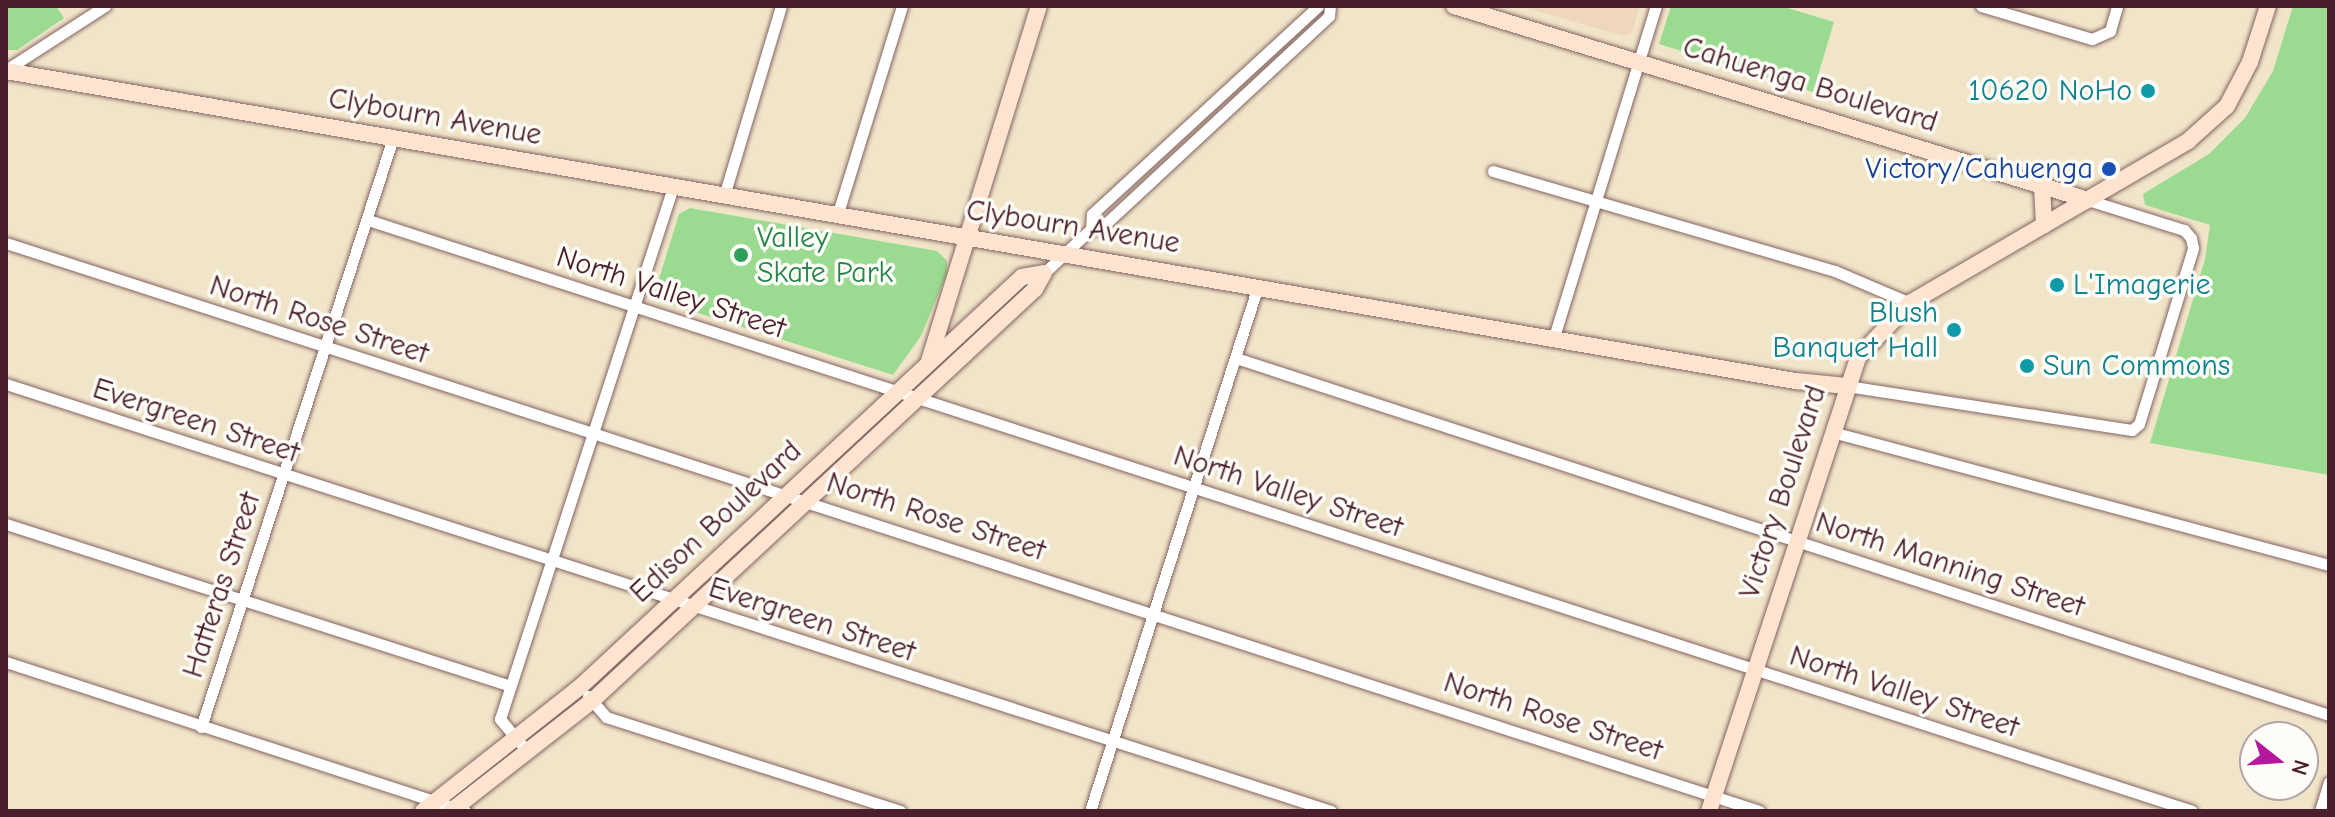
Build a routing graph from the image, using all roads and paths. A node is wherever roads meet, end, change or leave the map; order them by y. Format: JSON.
{"nodes":[{"id":1,"x":105,"y":6,"type":"edge"},
{"id":2,"x":781,"y":6,"type":"edge"},
{"id":3,"x":902,"y":6,"type":"edge"},
{"id":4,"x":1039,"y":6,"type":"edge"},
{"id":5,"x":1318,"y":6,"type":"edge"},
{"id":6,"x":1330,"y":6,"type":"edge"},
{"id":7,"x":1454,"y":6,"type":"edge"},
{"id":8,"x":1656,"y":6,"type":"edge"},
{"id":9,"x":1981,"y":6,"type":"edge"},
{"id":10,"x":2117,"y":6,"type":"edge"},
{"id":11,"x":2268,"y":6,"type":"edge"},
{"id":12,"x":1639,"y":61,"type":"junction"},
{"id":13,"x":6,"y":71,"type":"edge"},
{"id":14,"x":393,"y":138,"type":"junction"},
{"id":15,"x":1493,"y":171,"type":"dead end"},
{"id":16,"x":2042,"y":186,"type":"junction"},
{"id":17,"x":673,"y":187,"type":"junction"},
{"id":18,"x":724,"y":196,"type":"junction"},
{"id":19,"x":1596,"y":199,"type":"junction"},
{"id":20,"x":2088,"y":200,"type":"junction"},
{"id":21,"x":837,"y":216,"type":"junction"},
{"id":22,"x":368,"y":220,"type":"junction"},
{"id":23,"x":2044,"y":225,"type":"junction"},
{"id":24,"x":1091,"y":229,"type":"junction"},
{"id":25,"x":968,"y":238,"type":"junction"},
{"id":26,"x":6,"y":243,"type":"edge"},
{"id":27,"x":1069,"y":254,"type":"junction"},
{"id":28,"x":1044,"y":273,"type":"junction"},
{"id":29,"x":1258,"y":286,"type":"junction"},
{"id":30,"x":1910,"y":303,"type":"junction"},
{"id":31,"x":635,"y":307,"type":"junction"},
{"id":32,"x":1554,"y":337,"type":"junction"},
{"id":33,"x":325,"y":347,"type":"junction"},
{"id":34,"x":1236,"y":358,"type":"junction"},
{"id":35,"x":929,"y":363,"type":"junction"},
{"id":36,"x":6,"y":384,"type":"edge"},
{"id":37,"x":1847,"y":386,"type":"junction"},
{"id":38,"x":898,"y":392,"type":"junction"},
{"id":39,"x":918,"y":397,"type":"junction"},
{"id":40,"x":2132,"y":430,"type":"joint"},
{"id":41,"x":1832,"y":432,"type":"junction"},
{"id":42,"x":592,"y":434,"type":"junction"},
{"id":43,"x":283,"y":475,"type":"junction"},
{"id":44,"x":1196,"y":486,"type":"junction"},
{"id":45,"x":787,"y":495,"type":"junction"},
{"id":46,"x":806,"y":501,"type":"junction"},
{"id":47,"x":6,"y":524,"type":"edge"},
{"id":48,"x":1797,"y":540,"type":"junction"},
{"id":49,"x":552,"y":562,"type":"junction"},
{"id":50,"x":2329,"y":565,"type":"edge"},
{"id":51,"x":673,"y":600,"type":"junction"},
{"id":52,"x":243,"y":602,"type":"junction"},
{"id":53,"x":694,"y":607,"type":"junction"},
{"id":54,"x":1155,"y":613,"type":"junction"},
{"id":55,"x":6,"y":662,"type":"edge"},
{"id":56,"x":1756,"y":669,"type":"junction"},
{"id":57,"x":511,"y":686,"type":"junction"},
{"id":58,"x":580,"y":687,"type":"junction"},
{"id":59,"x":592,"y":701,"type":"junction"},
{"id":60,"x":2329,"y":715,"type":"edge"},
{"id":61,"x":201,"y":727,"type":"junction"},
{"id":62,"x":515,"y":737,"type":"junction"},
{"id":63,"x":1113,"y":740,"type":"junction"},
{"id":64,"x":527,"y":751,"type":"junction"},
{"id":65,"x":2329,"y":782,"type":"edge"},
{"id":66,"x":1711,"y":804,"type":"edge"},
{"id":67,"x":428,"y":807,"type":"edge"},
{"id":68,"x":460,"y":810,"type":"edge"},
{"id":69,"x":900,"y":811,"type":"edge"},
{"id":70,"x":1090,"y":811,"type":"edge"},
{"id":71,"x":1331,"y":811,"type":"edge"},
{"id":72,"x":1759,"y":811,"type":"edge"},
{"id":73,"x":2192,"y":811,"type":"edge"},
{"id":74,"x":2320,"y":811,"type":"edge"}],
"edges":[{"from":1,"to":13,"type":"street"},
{"from":2,"to":18,"type":"street"},
{"from":3,"to":21,"type":"street"},
{"from":4,"to":25,"type":"main road"},
{"from":5,"to":24,"type":"street","name":"Edison Boulevard"},
{"from":6,"to":24,"type":"street","name":"Edison Boulevard"},
{"from":7,"to":12,"type":"main road","name":"Cahuenga Boulevard"},
{"from":8,"to":12,"type":"street"},
{"from":9,"to":10,"type":"street"},
{"from":11,"to":20,"type":"main road","name":"Victory Boulevard"},
{"from":12,"to":16,"type":"main road","name":"Cahuenga Boulevard"},
{"from":12,"to":19,"type":"street"},
{"from":13,"to":14,"type":"main road","name":"Clybourn Avenue"},
{"from":14,"to":17,"type":"main road","name":"Clybourn Avenue"},
{"from":14,"to":22,"type":"street","name":"Hatteras Street"},
{"from":15,"to":19,"type":"street"},
{"from":16,"to":20,"type":"main road","name":"Cahuenga Boulevard"},
{"from":16,"to":23,"type":"main road"},
{"from":17,"to":18,"type":"main road","name":"Clybourn Avenue"},
{"from":17,"to":31,"type":"street"},
{"from":18,"to":21,"type":"main road","name":"Clybourn Avenue"},
{"from":19,"to":30,"type":"street"},
{"from":19,"to":32,"type":"street"},
{"from":20,"to":23,"type":"main road","name":"Victory Boulevard"},
{"from":20,"to":40,"type":"street","name":"Cahuenga Boulevard"},
{"from":21,"to":25,"type":"main road","name":"Clybourn Avenue"},
{"from":22,"to":31,"type":"street","name":"North Valley Street"},
{"from":22,"to":33,"type":"street","name":"Hatteras Street"},
{"from":23,"to":30,"type":"main road","name":"Victory Boulevard"},
{"from":24,"to":27,"type":"street","name":"Edison Boulevard"},
{"from":25,"to":27,"type":"main road","name":"Clybourn Avenue"},
{"from":25,"to":35,"type":"main road"},
{"from":26,"to":33,"type":"street","name":"North Rose Street"},
{"from":27,"to":28,"type":"street","name":"Edison Boulevard"},
{"from":27,"to":29,"type":"main road","name":"Clybourn Avenue"},
{"from":28,"to":35,"type":"main road","name":"Edison Boulevard"},
{"from":28,"to":39,"type":"main road","name":"Edison Boulevard"},
{"from":29,"to":32,"type":"main road","name":"Clybourn Avenue"},
{"from":29,"to":34,"type":"street"},
{"from":30,"to":37,"type":"main road","name":"Victory Boulevard"},
{"from":31,"to":38,"type":"street","name":"North Valley Street"},
{"from":31,"to":42,"type":"street"},
{"from":32,"to":37,"type":"main road","name":"Clybourn Avenue"},
{"from":33,"to":42,"type":"street","name":"North Rose Street"},
{"from":33,"to":43,"type":"street","name":"Hatteras Street"},
{"from":34,"to":44,"type":"street"},
{"from":34,"to":48,"type":"street","name":"North Manning Street"},
{"from":35,"to":38,"type":"main road","name":"Edison Boulevard"},
{"from":35,"to":39,"type":"main road"},
{"from":36,"to":43,"type":"street","name":"Evergreen Street"},
{"from":37,"to":40,"type":"street","name":"Clybourn Avenue"},
{"from":37,"to":41,"type":"main road","name":"Victory Boulevard"},
{"from":38,"to":39,"type":"street","name":"North Valley Street"},
{"from":38,"to":45,"type":"main road","name":"Edison Boulevard"},
{"from":39,"to":44,"type":"street","name":"North Valley Street"},
{"from":39,"to":46,"type":"main road","name":"Edison Boulevard"},
{"from":41,"to":48,"type":"main road","name":"Victory Boulevard"},
{"from":41,"to":50,"type":"street"},
{"from":42,"to":45,"type":"street","name":"North Rose Street"},
{"from":42,"to":49,"type":"street"},
{"from":43,"to":49,"type":"street","name":"Evergreen Street"},
{"from":43,"to":52,"type":"street","name":"Hatteras Street"},
{"from":44,"to":54,"type":"street"},
{"from":44,"to":56,"type":"street","name":"North Valley Street"},
{"from":45,"to":46,"type":"street","name":"North Rose Street"},
{"from":45,"to":51,"type":"main road","name":"Edison Boulevard"},
{"from":46,"to":53,"type":"main road","name":"Edison Boulevard"},
{"from":46,"to":54,"type":"street","name":"North Rose Street"},
{"from":47,"to":52,"type":"street"},
{"from":48,"to":56,"type":"main road","name":"Victory Boulevard"},
{"from":48,"to":60,"type":"street","name":"North Manning Street"},
{"from":49,"to":51,"type":"street","name":"Evergreen Street"},
{"from":49,"to":57,"type":"street"},
{"from":51,"to":53,"type":"street","name":"Evergreen Street"},
{"from":51,"to":58,"type":"main road","name":"Edison Boulevard"},
{"from":52,"to":57,"type":"street"},
{"from":52,"to":61,"type":"street","name":"Hatteras Street"},
{"from":53,"to":59,"type":"main road","name":"Edison Boulevard"},
{"from":53,"to":63,"type":"street","name":"Evergreen Street"},
{"from":54,"to":63,"type":"street"},
{"from":54,"to":66,"type":"street","name":"North Rose Street"},
{"from":55,"to":61,"type":"street"},
{"from":56,"to":66,"type":"main road","name":"Victory Boulevard"},
{"from":56,"to":73,"type":"street","name":"North Valley Street"},
{"from":57,"to":62,"type":"street"},
{"from":58,"to":59,"type":"street"},
{"from":58,"to":62,"type":"main road","name":"Edison Boulevard"},
{"from":59,"to":64,"type":"main road","name":"Edison Boulevard"},
{"from":59,"to":69,"type":"street"},
{"from":61,"to":67,"type":"street"},
{"from":62,"to":64,"type":"street"},
{"from":62,"to":67,"type":"main road","name":"Edison Boulevard"},
{"from":63,"to":70,"type":"street"},
{"from":63,"to":71,"type":"street","name":"Evergreen Street"},
{"from":64,"to":68,"type":"main road","name":"Edison Boulevard"},
{"from":65,"to":74,"type":"street"},
{"from":66,"to":72,"type":"street","name":"North Rose Street"},
{"from":67,"to":68,"type":"street"}]}
